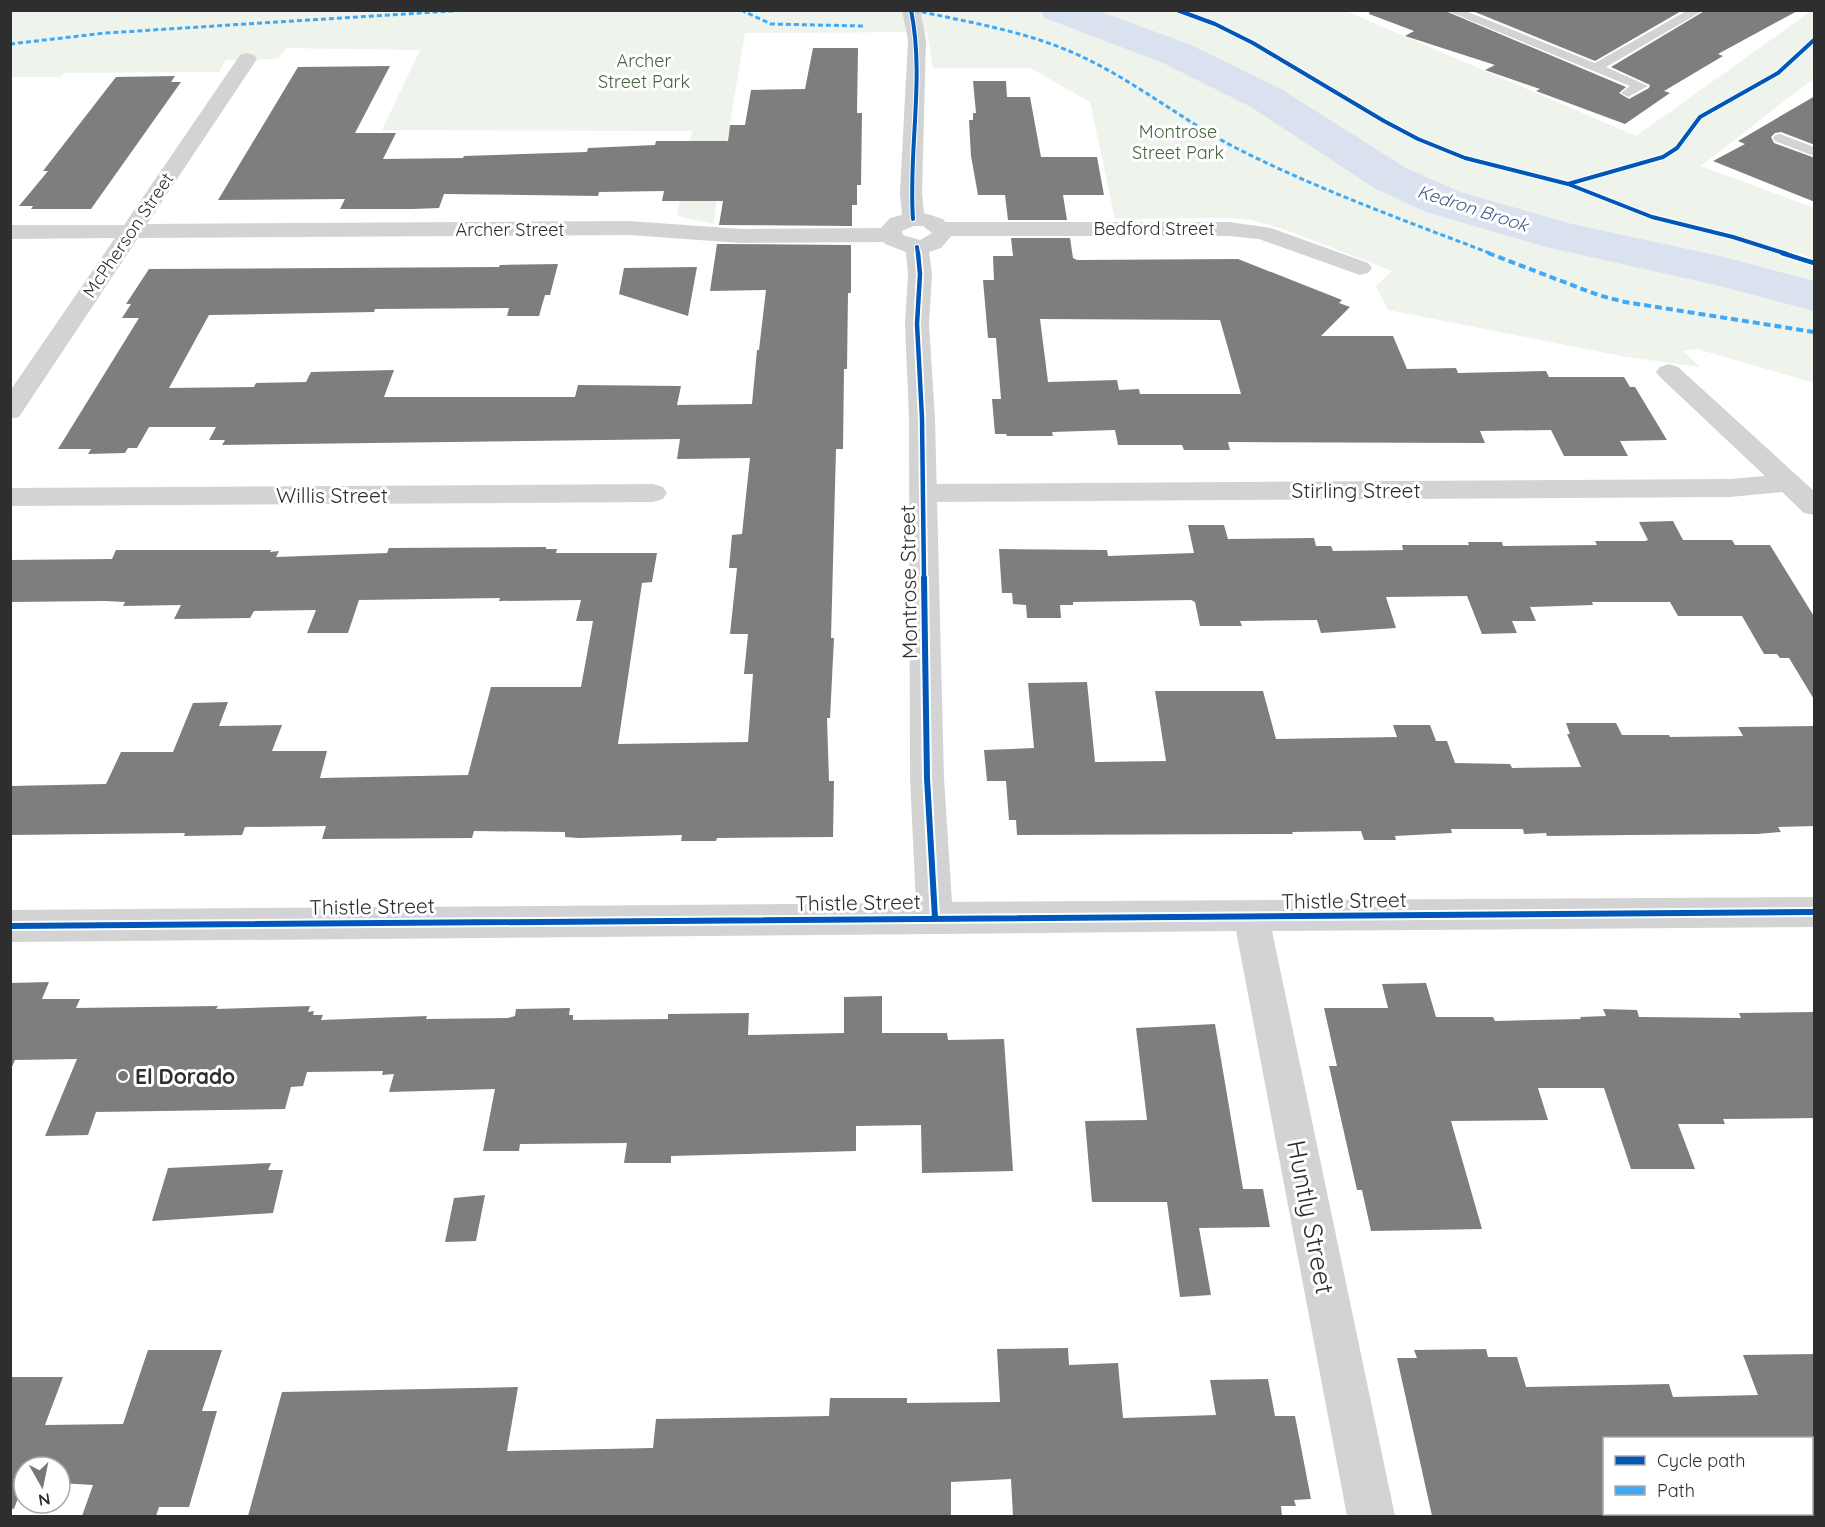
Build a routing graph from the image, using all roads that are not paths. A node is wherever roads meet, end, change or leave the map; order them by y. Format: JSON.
{"nodes":[{"id":1,"x":911,"y":10,"type":"edge"},
{"id":2,"x":1698,"y":10,"type":"edge"},
{"id":3,"x":1462,"y":12,"type":"edge"},
{"id":4,"x":247,"y":60,"type":"dead end"},
{"id":5,"x":1595,"y":68,"type":"junction"},
{"id":6,"x":1628,"y":93,"type":"dead end"},
{"id":7,"x":1780,"y":138,"type":"dead end"},
{"id":8,"x":1815,"y":152,"type":"edge"},
{"id":9,"x":130,"y":231,"type":"junction"},
{"id":10,"x":10,"y":232,"type":"edge"},
{"id":11,"x":915,"y":233,"type":"junction"},
{"id":12,"x":1360,"y":268,"type":"dead end"},
{"id":13,"x":1669,"y":372,"type":"dead end"},
{"id":14,"x":10,"y":411,"type":"edge"},
{"id":15,"x":1790,"y":482,"type":"junction"},
{"id":16,"x":653,"y":493,"type":"dead end"},
{"id":17,"x":923,"y":493,"type":"junction"},
{"id":18,"x":10,"y":497,"type":"edge"},
{"id":19,"x":1815,"y":506,"type":"edge"},
{"id":20,"x":1815,"y":912,"type":"edge"},
{"id":21,"x":1251,"y":917,"type":"junction"},
{"id":22,"x":935,"y":918,"type":"junction"},
{"id":23,"x":10,"y":926,"type":"edge"},
{"id":24,"x":1371,"y":1516,"type":"edge"}],
"edges":[{"from":1,"to":11,"type":"street","name":"Montrose Street"},
{"from":2,"to":5,"type":"lane"},
{"from":3,"to":5,"type":"lane"},
{"from":4,"to":9,"type":"street","name":"McPherson Street"},
{"from":5,"to":6,"type":"lane"},
{"from":7,"to":8,"type":"lane"},
{"from":9,"to":10,"type":"street","name":"Archer Street"},
{"from":9,"to":11,"type":"street","name":"Archer Street"},
{"from":9,"to":14,"type":"street","name":"McPherson Street"},
{"from":11,"to":12,"type":"street","name":"Bedford Street"},
{"from":11,"to":17,"type":"street","name":"Montrose Street"},
{"from":13,"to":15,"type":"street"},
{"from":15,"to":17,"type":"street","name":"Stirling Street"},
{"from":15,"to":19,"type":"street"},
{"from":16,"to":18,"type":"street","name":"Willis Street"},
{"from":17,"to":22,"type":"street","name":"Montrose Street"},
{"from":20,"to":21,"type":"street","name":"Thistle Street"},
{"from":21,"to":22,"type":"street","name":"Thistle Street"},
{"from":21,"to":24,"type":"street","name":"Huntly Street"},
{"from":22,"to":23,"type":"street","name":"Thistle Street"}]}
